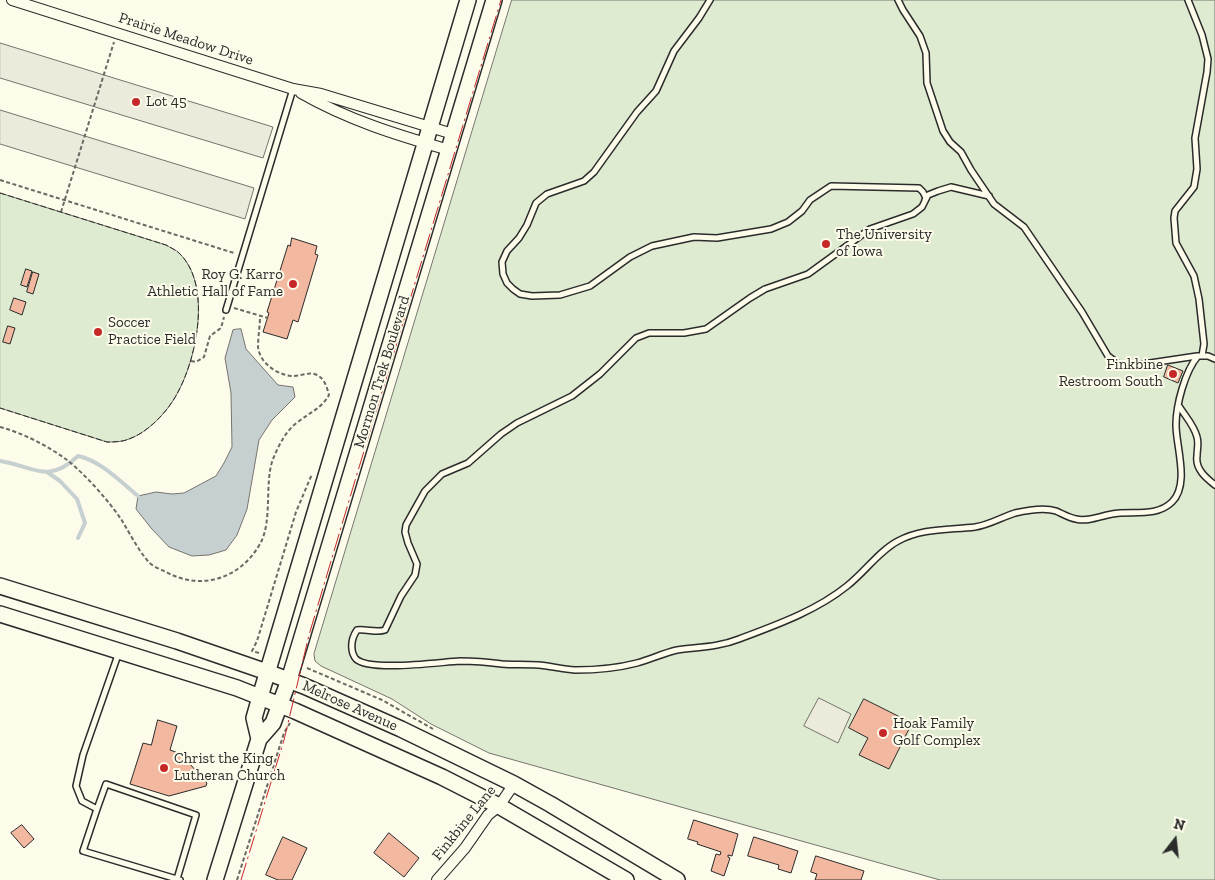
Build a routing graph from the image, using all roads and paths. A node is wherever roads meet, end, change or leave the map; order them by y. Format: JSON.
{"nodes":[{"id":1,"x":12,"y":0,"type":"edge"},
{"id":2,"x":468,"y":0,"type":"edge"},
{"id":3,"x":494,"y":0,"type":"edge"},
{"id":4,"x":710,"y":0,"type":"edge"},
{"id":5,"x":898,"y":0,"type":"edge"},
{"id":6,"x":1188,"y":0,"type":"edge"},
{"id":7,"x":117,"y":32,"type":"junction"},
{"id":8,"x":293,"y":89,"type":"junction"},
{"id":9,"x":431,"y":127,"type":"junction"},
{"id":10,"x":454,"y":134,"type":"junction"},
{"id":11,"x":426,"y":143,"type":"junction"},
{"id":12,"x":449,"y":150,"type":"junction"},
{"id":13,"x":0,"y":180,"type":"edge"},
{"id":14,"x":989,"y":196,"type":"junction"},
{"id":15,"x":65,"y":201,"type":"junction"},
{"id":16,"x":922,"y":207,"type":"junction"},
{"id":17,"x":61,"y":212,"type":"dead end"},
{"id":18,"x":243,"y":256,"type":"junction"},
{"id":19,"x":227,"y":308,"type":"junction"},
{"id":20,"x":260,"y":316,"type":"junction"},
{"id":21,"x":268,"y":318,"type":"dead end"},
{"id":22,"x":1200,"y":356,"type":"junction"},
{"id":23,"x":1215,"y":359,"type":"edge"},
{"id":24,"x":191,"y":361,"type":"dead end"},
{"id":25,"x":1179,"y":405,"type":"junction"},
{"id":26,"x":0,"y":426,"type":"edge"},
{"id":27,"x":1215,"y":486,"type":"edge"},
{"id":28,"x":0,"y":586,"type":"edge"},
{"id":29,"x":0,"y":614,"type":"edge"},
{"id":30,"x":119,"y":651,"type":"junction"},
{"id":31,"x":310,"y":669,"type":"dead end"},
{"id":32,"x":268,"y":672,"type":"junction"},
{"id":33,"x":289,"y":680,"type":"junction"},
{"id":34,"x":260,"y":697,"type":"junction"},
{"id":35,"x":280,"y":705,"type":"junction"},
{"id":36,"x":288,"y":727,"type":"dead end"},
{"id":37,"x":433,"y":729,"type":"dead end"},
{"id":38,"x":259,"y":738,"type":"junction"},
{"id":39,"x":514,"y":784,"type":"junction"},
{"id":40,"x":499,"y":806,"type":"junction"},
{"id":41,"x":97,"y":809,"type":"junction"},
{"id":42,"x":178,"y":880,"type":"edge"},
{"id":43,"x":216,"y":880,"type":"edge"},
{"id":44,"x":237,"y":880,"type":"edge"},
{"id":45,"x":437,"y":880,"type":"edge"},
{"id":46,"x":626,"y":880,"type":"edge"},
{"id":47,"x":677,"y":880,"type":"edge"}],
"edges":[{"from":1,"to":7,"type":"street","name":"Prairie Meadow Drive"},
{"from":2,"to":9,"type":"main road","name":"Mormon Trek Boulevard"},
{"from":3,"to":10,"type":"main road","name":"Mormon Trek Boulevard"},
{"from":4,"to":16,"type":"lane"},
{"from":5,"to":14,"type":"lane"},
{"from":6,"to":22,"type":"lane"},
{"from":7,"to":8,"type":"street","name":"Prairie Meadow Drive"},
{"from":7,"to":15,"type":"path"},
{"from":8,"to":9,"type":"street","name":"Prairie Meadow Drive"},
{"from":8,"to":11,"type":"street","name":"Prairie Meadow Drive"},
{"from":8,"to":18,"type":"lane"},
{"from":9,"to":10,"type":"street","name":"Prairie Meadow Drive"},
{"from":9,"to":11,"type":"main road","name":"Mormon Trek Boulevard"},
{"from":10,"to":12,"type":"main road","name":"Mormon Trek Boulevard"},
{"from":11,"to":12,"type":"street","name":"Prairie Meadow Drive"},
{"from":11,"to":32,"type":"main road","name":"Mormon Trek Boulevard"},
{"from":12,"to":33,"type":"main road","name":"Mormon Trek Boulevard"},
{"from":13,"to":15,"type":"path"},
{"from":14,"to":16,"type":"lane"},
{"from":14,"to":22,"type":"lane"},
{"from":15,"to":17,"type":"path"},
{"from":15,"to":18,"type":"path"},
{"from":16,"to":25,"type":"lane"},
{"from":18,"to":19,"type":"lane"},
{"from":19,"to":20,"type":"path"},
{"from":19,"to":24,"type":"path"},
{"from":20,"to":21,"type":"path"},
{"from":20,"to":26,"type":"path"},
{"from":22,"to":23,"type":"lane"},
{"from":22,"to":25,"type":"lane"},
{"from":25,"to":27,"type":"lane"},
{"from":28,"to":32,"type":"main road","name":"Melrose Avenue"},
{"from":29,"to":30,"type":"main road","name":"Melrose Avenue"},
{"from":30,"to":34,"type":"main road","name":"Melrose Avenue"},
{"from":30,"to":41,"type":"lane"},
{"from":31,"to":37,"type":"path"},
{"from":32,"to":33,"type":"main road","name":"Melrose Avenue"},
{"from":32,"to":34,"type":"main road","name":"Mormon Trek Boulevard"},
{"from":33,"to":35,"type":"main road","name":"Mormon Trek Boulevard"},
{"from":33,"to":39,"type":"main road","name":"Melrose Avenue"},
{"from":34,"to":35,"type":"main road","name":"Melrose Avenue"},
{"from":34,"to":38,"type":"main road","name":"Mormon Trek Boulevard"},
{"from":35,"to":38,"type":"main road","name":"Mormon Trek Boulevard"},
{"from":35,"to":40,"type":"main road","name":"Melrose Avenue"},
{"from":36,"to":44,"type":"path"},
{"from":38,"to":43,"type":"main road","name":"Mormon Trek Boulevard"},
{"from":39,"to":40,"type":"street","name":"Finkbine Lane"},
{"from":39,"to":47,"type":"main road","name":"Melrose Avenue"},
{"from":40,"to":45,"type":"street","name":"Finkbine Lane"},
{"from":40,"to":46,"type":"main road","name":"Melrose Avenue"},
{"from":41,"to":42,"type":"lane"},
{"from":41,"to":42,"type":"lane"}]}
